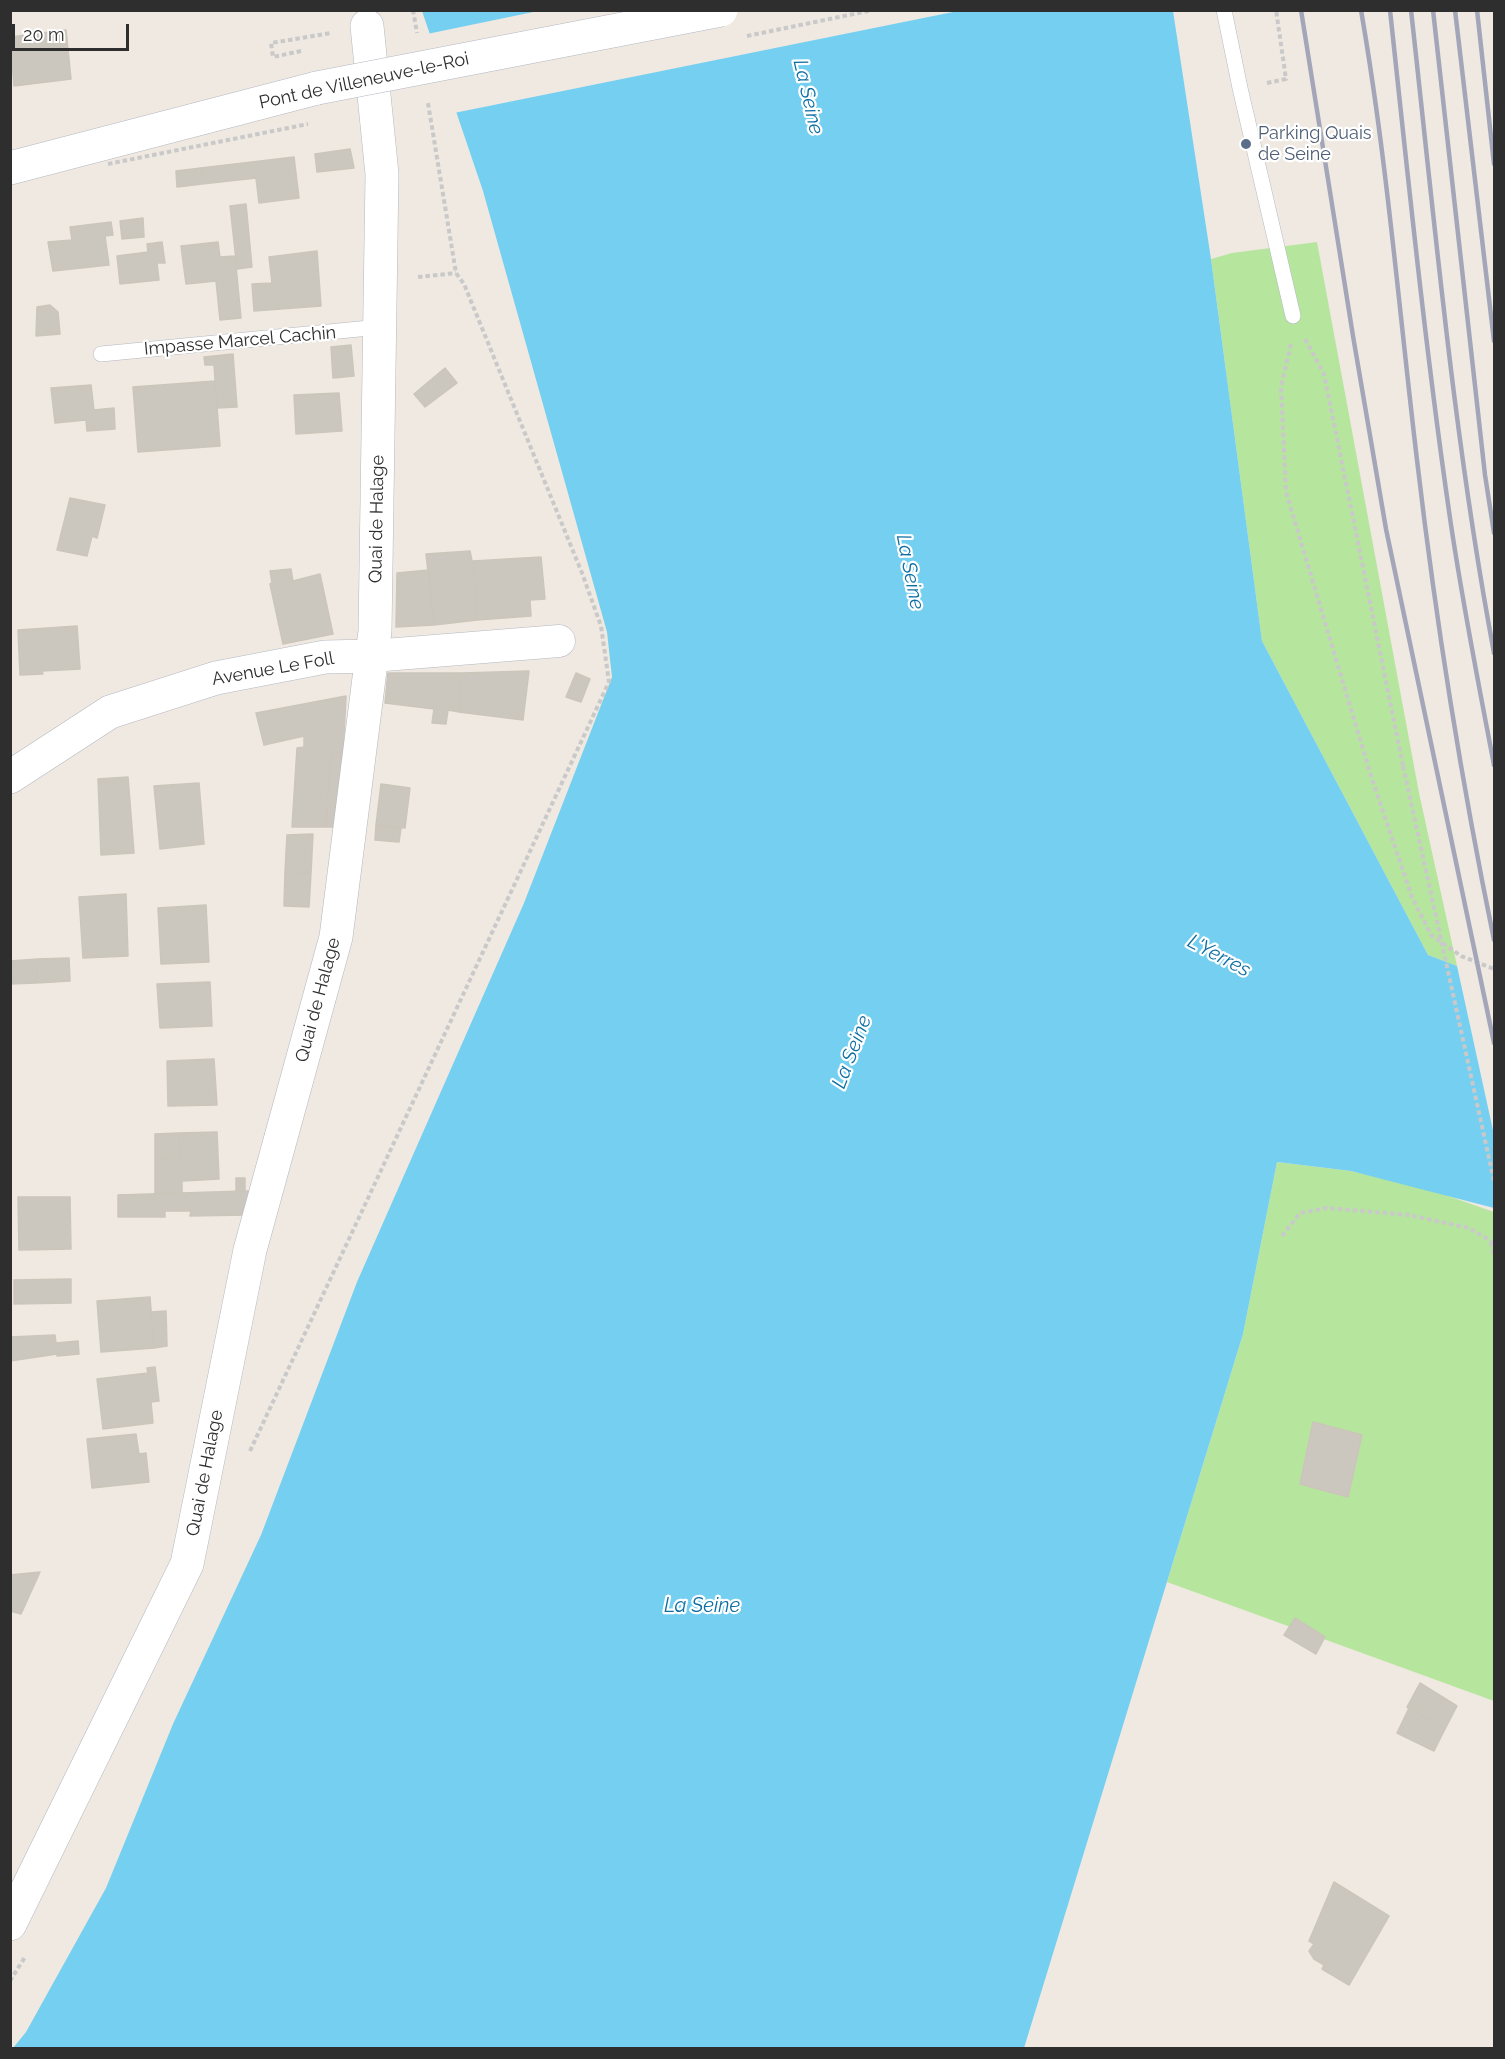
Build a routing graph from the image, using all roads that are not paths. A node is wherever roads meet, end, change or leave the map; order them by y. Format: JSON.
{"nodes":[{"id":1,"x":722,"y":10,"type":"edge"},
{"id":2,"x":1224,"y":10,"type":"edge"},
{"id":3,"x":367,"y":18,"type":"edge"},
{"id":4,"x":10,"y":168,"type":"edge"},
{"id":5,"x":1293,"y":316,"type":"road end"},
{"id":6,"x":380,"y":327,"type":"junction"},
{"id":7,"x":101,"y":354,"type":"dead end"},
{"id":8,"x":559,"y":640,"type":"dead end"},
{"id":9,"x":372,"y":656,"type":"junction"},
{"id":10,"x":10,"y":777,"type":"edge"},
{"id":11,"x":10,"y":1924,"type":"edge"}],
"edges":[{"from":1,"to":4,"type":"street","name":"Pont de Villeneuve-le-Roi","bridge":true},
{"from":2,"to":5,"type":"lane"},
{"from":3,"to":6,"type":"street","name":"Quai de Halage"},
{"from":6,"to":7,"type":"lane","name":"Impasse Marcel Cachin"},
{"from":6,"to":9,"type":"street","name":"Quai de Halage"},
{"from":8,"to":9,"type":"street","name":"Avenue Le Foll"},
{"from":9,"to":10,"type":"street","name":"Avenue Le Foll"},
{"from":9,"to":11,"type":"street","name":"Quai de Halage"}]}
